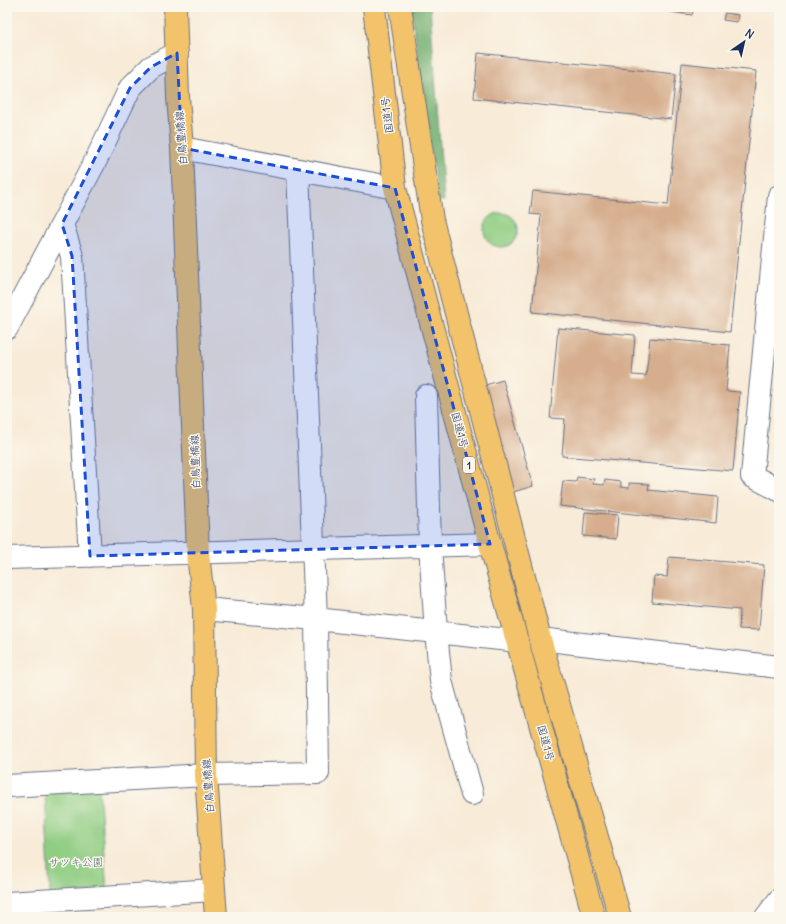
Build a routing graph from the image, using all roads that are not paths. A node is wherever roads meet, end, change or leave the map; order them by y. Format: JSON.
{"nodes":[{"id":1,"x":175,"y":7,"type":"edge"},
{"id":2,"x":374,"y":7,"type":"edge"},
{"id":3,"x":400,"y":7,"type":"edge"},
{"id":4,"x":177,"y":54,"type":"junction"},
{"id":5,"x":182,"y":148,"type":"junction"},
{"id":6,"x":298,"y":170,"type":"junction"},
{"id":7,"x":395,"y":188,"type":"junction"},
{"id":8,"x":779,"y":196,"type":"edge"},
{"id":9,"x":62,"y":224,"type":"junction"},
{"id":10,"x":7,"y":328,"type":"edge"},
{"id":11,"x":426,"y":396,"type":"dead end"},
{"id":12,"x":779,"y":490,"type":"edge"},
{"id":13,"x":490,"y":544,"type":"junction"},
{"id":14,"x":430,"y":546,"type":"junction"},
{"id":15,"x":313,"y":549,"type":"junction"},
{"id":16,"x":198,"y":553,"type":"junction"},
{"id":17,"x":90,"y":556,"type":"junction"},
{"id":18,"x":7,"y":558,"type":"edge"},
{"id":19,"x":204,"y":609,"type":"junction"},
{"id":20,"x":316,"y":618,"type":"junction"},
{"id":21,"x":436,"y":632,"type":"junction"},
{"id":22,"x":540,"y":639,"type":"junction"},
{"id":23,"x":518,"y":641,"type":"junction"},
{"id":24,"x":779,"y":667,"type":"edge"},
{"id":25,"x":206,"y":775,"type":"junction"},
{"id":26,"x":7,"y":786,"type":"edge"},
{"id":27,"x":472,"y":794,"type":"dead end"},
{"id":28,"x":214,"y":890,"type":"junction"},
{"id":29,"x":779,"y":900,"type":"edge"},
{"id":30,"x":7,"y":903,"type":"edge"},
{"id":31,"x":216,"y":917,"type":"edge"},
{"id":32,"x":594,"y":917,"type":"edge"},
{"id":33,"x":620,"y":917,"type":"edge"},
{"id":34,"x":766,"y":917,"type":"edge"}],
"edges":[{"from":1,"to":4,"type":"main road","name":"白鳥豊橋線"},
{"from":2,"to":7,"type":"main road","name":"国道1号","number":"1"},
{"from":3,"to":22,"type":"main road","name":"国道1号"},
{"from":4,"to":5,"type":"main road","name":"白鳥豊橋線"},
{"from":4,"to":9,"type":"street"},
{"from":5,"to":6,"type":"street"},
{"from":5,"to":16,"type":"main road","name":"白鳥豊橋線"},
{"from":6,"to":7,"type":"street"},
{"from":6,"to":15,"type":"street"},
{"from":7,"to":13,"type":"main road","name":"国道1号","number":"1"},
{"from":8,"to":12,"type":"street"},
{"from":9,"to":10,"type":"street"},
{"from":9,"to":17,"type":"street"},
{"from":11,"to":14,"type":"street"},
{"from":13,"to":14,"type":"street"},
{"from":13,"to":23,"type":"main road","name":"国道1号","number":"1"},
{"from":14,"to":15,"type":"street"},
{"from":14,"to":21,"type":"street"},
{"from":15,"to":16,"type":"street"},
{"from":15,"to":20,"type":"street"},
{"from":16,"to":17,"type":"street"},
{"from":16,"to":19,"type":"main road","name":"白鳥豊橋線"},
{"from":17,"to":18,"type":"street"},
{"from":19,"to":20,"type":"street"},
{"from":19,"to":25,"type":"main road","name":"白鳥豊橋線"},
{"from":20,"to":21,"type":"street"},
{"from":20,"to":25,"type":"street"},
{"from":21,"to":23,"type":"street"},
{"from":21,"to":27,"type":"street"},
{"from":22,"to":24,"type":"street"},
{"from":22,"to":33,"type":"main road","name":"国道1号"},
{"from":23,"to":32,"type":"main road","name":"国道1号","number":"1"},
{"from":25,"to":26,"type":"street"},
{"from":25,"to":28,"type":"main road","name":"白鳥豊橋線"},
{"from":28,"to":30,"type":"street"},
{"from":28,"to":31,"type":"main road","name":"白鳥豊橋線"},
{"from":29,"to":34,"type":"street"}]}
